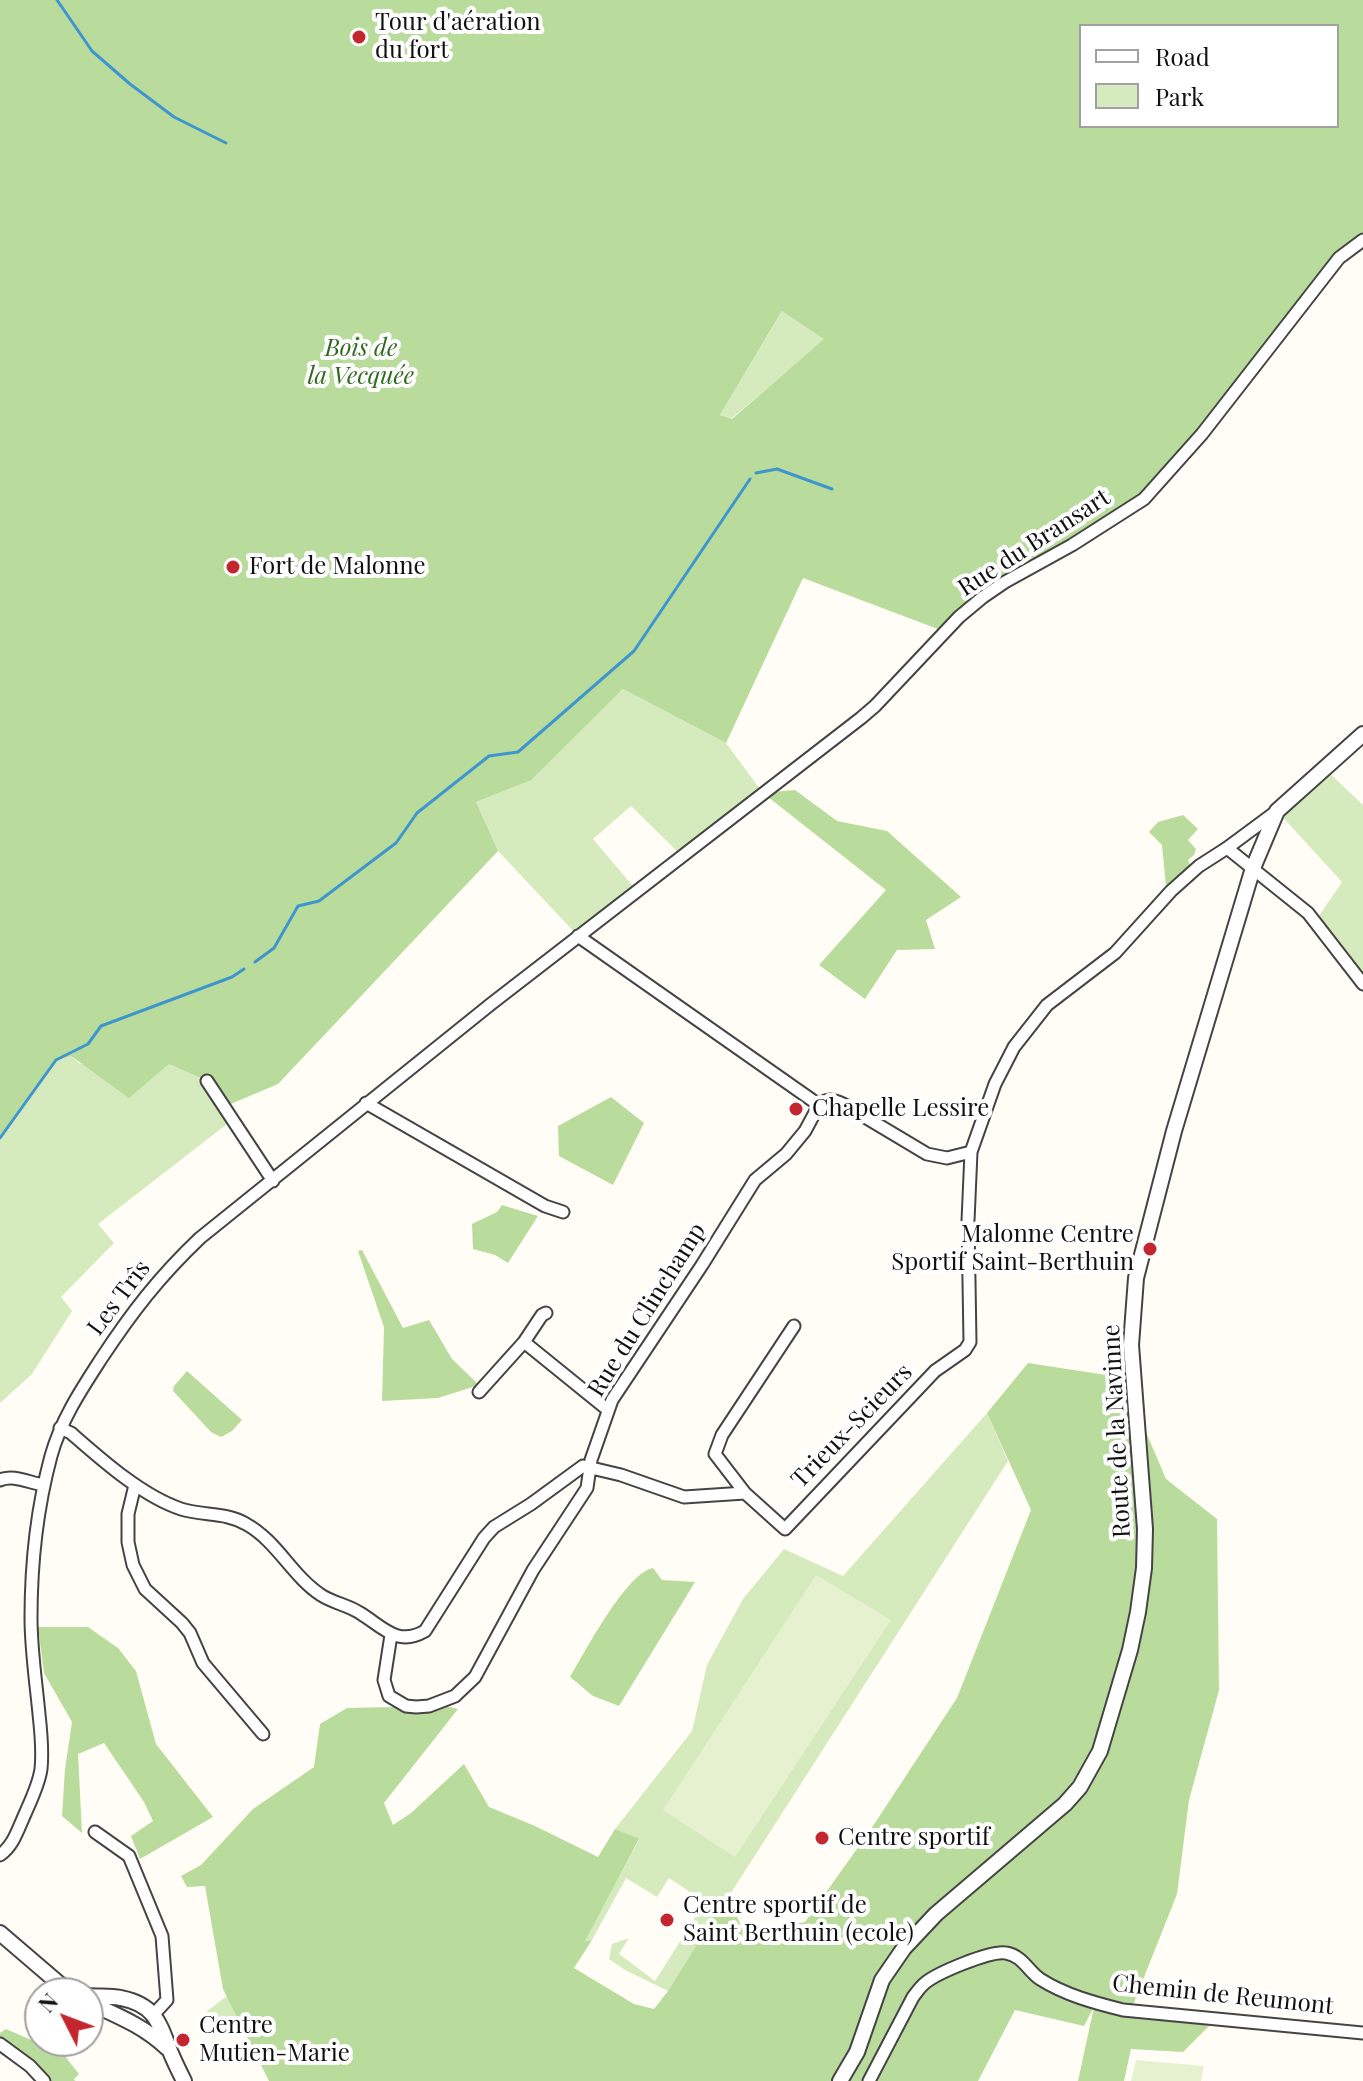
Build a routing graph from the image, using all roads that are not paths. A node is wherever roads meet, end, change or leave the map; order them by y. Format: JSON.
{"nodes":[{"id":1,"x":1363,"y":240,"type":"edge"},
{"id":2,"x":1363,"y":734,"type":"edge"},
{"id":3,"x":1277,"y":811,"type":"junction"},
{"id":4,"x":1227,"y":848,"type":"junction"},
{"id":5,"x":1253,"y":868,"type":"junction"},
{"id":6,"x":578,"y":936,"type":"junction"},
{"id":7,"x":1363,"y":984,"type":"edge"},
{"id":8,"x":207,"y":1081,"type":"dead end"},
{"id":9,"x":366,"y":1103,"type":"junction"},
{"id":10,"x":819,"y":1105,"type":"junction"},
{"id":11,"x":971,"y":1152,"type":"junction"},
{"id":12,"x":273,"y":1181,"type":"junction"},
{"id":13,"x":563,"y":1212,"type":"dead end"},
{"id":14,"x":546,"y":1313,"type":"dead end"},
{"id":15,"x":794,"y":1326,"type":"dead end"},
{"id":16,"x":524,"y":1342,"type":"junction"},
{"id":17,"x":479,"y":1392,"type":"dead end"},
{"id":18,"x":608,"y":1410,"type":"junction"},
{"id":19,"x":60,"y":1428,"type":"junction"},
{"id":20,"x":591,"y":1468,"type":"junction"},
{"id":21,"x":0,"y":1480,"type":"edge"},
{"id":22,"x":44,"y":1485,"type":"junction"},
{"id":23,"x":135,"y":1485,"type":"junction"},
{"id":24,"x":745,"y":1493,"type":"junction"},
{"id":25,"x":391,"y":1635,"type":"junction"},
{"id":26,"x":263,"y":1734,"type":"dead end"},
{"id":27,"x":95,"y":1832,"type":"dead end"},
{"id":28,"x":0,"y":1855,"type":"edge"},
{"id":29,"x":0,"y":1933,"type":"edge"},
{"id":30,"x":51,"y":1977,"type":"edge"},
{"id":31,"x":104,"y":1998,"type":"edge"},
{"id":32,"x":104,"y":2007,"type":"edge"},
{"id":33,"x":154,"y":2014,"type":"junction"},
{"id":34,"x":1363,"y":2033,"type":"edge"},
{"id":35,"x":0,"y":2044,"type":"edge"},
{"id":36,"x":170,"y":2051,"type":"junction"},
{"id":37,"x":44,"y":2081,"type":"edge"},
{"id":38,"x":184,"y":2081,"type":"edge"},
{"id":39,"x":840,"y":2081,"type":"edge"},
{"id":40,"x":869,"y":2081,"type":"edge"}],
"edges":[{"from":1,"to":6,"type":"street","name":"Rue du Bransart"},
{"from":2,"to":3,"type":"street","name":"Route de la Navinne"},
{"from":3,"to":4,"type":"street"},
{"from":3,"to":5,"type":"street","name":"Route de la Navinne"},
{"from":4,"to":5,"type":"street"},
{"from":4,"to":11,"type":"street"},
{"from":5,"to":7,"type":"street"},
{"from":5,"to":39,"type":"street","name":"Route de la Navinne"},
{"from":6,"to":9,"type":"street","name":"Les Trîs"},
{"from":6,"to":10,"type":"street"},
{"from":8,"to":12,"type":"street"},
{"from":9,"to":12,"type":"street","name":"Les Trîs"},
{"from":9,"to":13,"type":"street"},
{"from":10,"to":11,"type":"street"},
{"from":10,"to":18,"type":"street","name":"Rue du Clinchamp"},
{"from":11,"to":24,"type":"street","name":"Trieux-Scieurs"},
{"from":12,"to":19,"type":"street","name":"Les Trîs"},
{"from":14,"to":16,"type":"street"},
{"from":15,"to":24,"type":"street"},
{"from":16,"to":17,"type":"street"},
{"from":16,"to":18,"type":"street"},
{"from":18,"to":20,"type":"street","name":"Rue du Clinchamp"},
{"from":19,"to":22,"type":"street","name":"Les Trîs"},
{"from":19,"to":23,"type":"street"},
{"from":20,"to":24,"type":"street"},
{"from":20,"to":25,"type":"street"},
{"from":20,"to":25,"type":"street","name":"Rue du Clinchamp"},
{"from":21,"to":22,"type":"street"},
{"from":22,"to":28,"type":"street","name":"Les Trîs"},
{"from":23,"to":25,"type":"street"},
{"from":23,"to":26,"type":"street"},
{"from":27,"to":33,"type":"street"},
{"from":29,"to":30,"type":"street"},
{"from":31,"to":33,"type":"street"},
{"from":32,"to":36,"type":"street"},
{"from":33,"to":36,"type":"street"},
{"from":34,"to":40,"type":"street","name":"Chemin de Reumont"},
{"from":35,"to":37,"type":"street"},
{"from":36,"to":38,"type":"street"}]}
